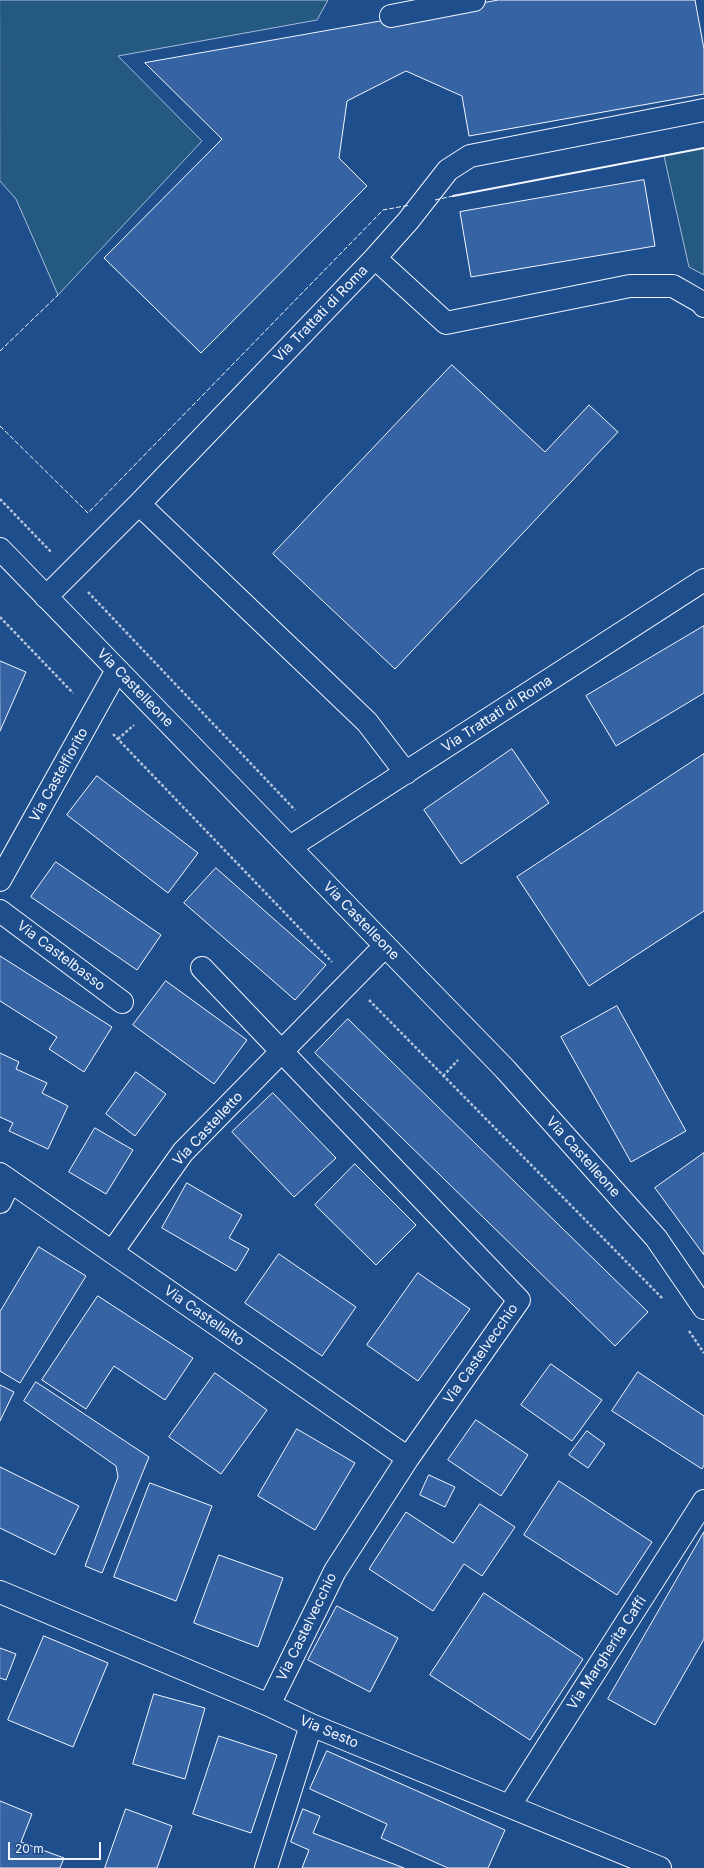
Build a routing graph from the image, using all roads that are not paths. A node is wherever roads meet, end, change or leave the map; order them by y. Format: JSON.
{"nodes":[{"id":1,"x":474,"y":0,"type":"edge"},
{"id":2,"x":391,"y":16,"type":"dead end"},
{"id":3,"x":704,"y":110,"type":"edge"},
{"id":4,"x":375,"y":258,"type":"junction"},
{"id":5,"x":704,"y":306,"type":"edge"},
{"id":6,"x":139,"y":504,"type":"junction"},
{"id":7,"x":0,"y":549,"type":"edge"},
{"id":8,"x":704,"y":580,"type":"edge"},
{"id":9,"x":46,"y":597,"type":"junction"},
{"id":10,"x":117,"y":670,"type":"junction"},
{"id":11,"x":406,"y":773,"type":"junction"},
{"id":12,"x":290,"y":847,"type":"junction"},
{"id":13,"x":0,"y":880,"type":"edge"},
{"id":14,"x":0,"y":911,"type":"edge"},
{"id":15,"x":385,"y":946,"type":"junction"},
{"id":16,"x":202,"y":968,"type":"dead end"},
{"id":17,"x":122,"y":1002,"type":"dead end"},
{"id":18,"x":282,"y":1050,"type":"junction"},
{"id":19,"x":5,"y":1177,"type":"edge"},
{"id":20,"x":0,"y":1202,"type":"edge"},
{"id":21,"x":112,"y":1252,"type":"junction"},
{"id":22,"x":704,"y":1308,"type":"edge"},
{"id":23,"x":408,"y":1458,"type":"junction"},
{"id":24,"x":704,"y":1501,"type":"edge"},
{"id":25,"x":0,"y":1592,"type":"edge"},
{"id":26,"x":269,"y":1705,"type":"junction"},
{"id":27,"x":311,"y":1725,"type":"junction"},
{"id":28,"x":510,"y":1805,"type":"junction"},
{"id":29,"x":266,"y":1868,"type":"edge"},
{"id":30,"x":660,"y":1868,"type":"edge"}],
"edges":[{"from":1,"to":2,"type":"street"},
{"from":3,"to":4,"type":"street"},
{"from":4,"to":5,"type":"street","name":"Via Trattati di Roma"},
{"from":4,"to":6,"type":"street","name":"Via Trattati di Roma"},
{"from":6,"to":9,"type":"street","name":"Via Trattati di Roma"},
{"from":6,"to":11,"type":"street"},
{"from":7,"to":9,"type":"street","name":"Via Castelleone"},
{"from":8,"to":11,"type":"street","name":"Via Trattati di Roma"},
{"from":9,"to":10,"type":"street","name":"Via Castelleone"},
{"from":10,"to":12,"type":"street","name":"Via Castelleone"},
{"from":10,"to":13,"type":"street","name":"Via Castelfiorito"},
{"from":11,"to":12,"type":"street","name":"Via Trattati di Roma"},
{"from":12,"to":15,"type":"street","name":"Via Castelleone"},
{"from":14,"to":17,"type":"street","name":"Via Castelbasso"},
{"from":15,"to":18,"type":"street","name":"Via Castelletto"},
{"from":15,"to":22,"type":"street","name":"Via Castelleone"},
{"from":16,"to":18,"type":"street"},
{"from":18,"to":21,"type":"street","name":"Via Castelletto"},
{"from":18,"to":23,"type":"street","name":"Via Castelvecchio"},
{"from":19,"to":20,"type":"street"},
{"from":19,"to":21,"type":"street","name":"Via Castellalto"},
{"from":21,"to":23,"type":"street","name":"Via Castellalto"},
{"from":23,"to":26,"type":"street","name":"Via Castelvecchio"},
{"from":24,"to":28,"type":"street","name":"Via Margherita Caffi"},
{"from":25,"to":26,"type":"street","name":"Via Sesto"},
{"from":26,"to":27,"type":"street","name":"Via Sesto"},
{"from":27,"to":28,"type":"street","name":"Via Sesto"},
{"from":27,"to":29,"type":"street"},
{"from":28,"to":30,"type":"street","name":"Via Sesto"}]}
